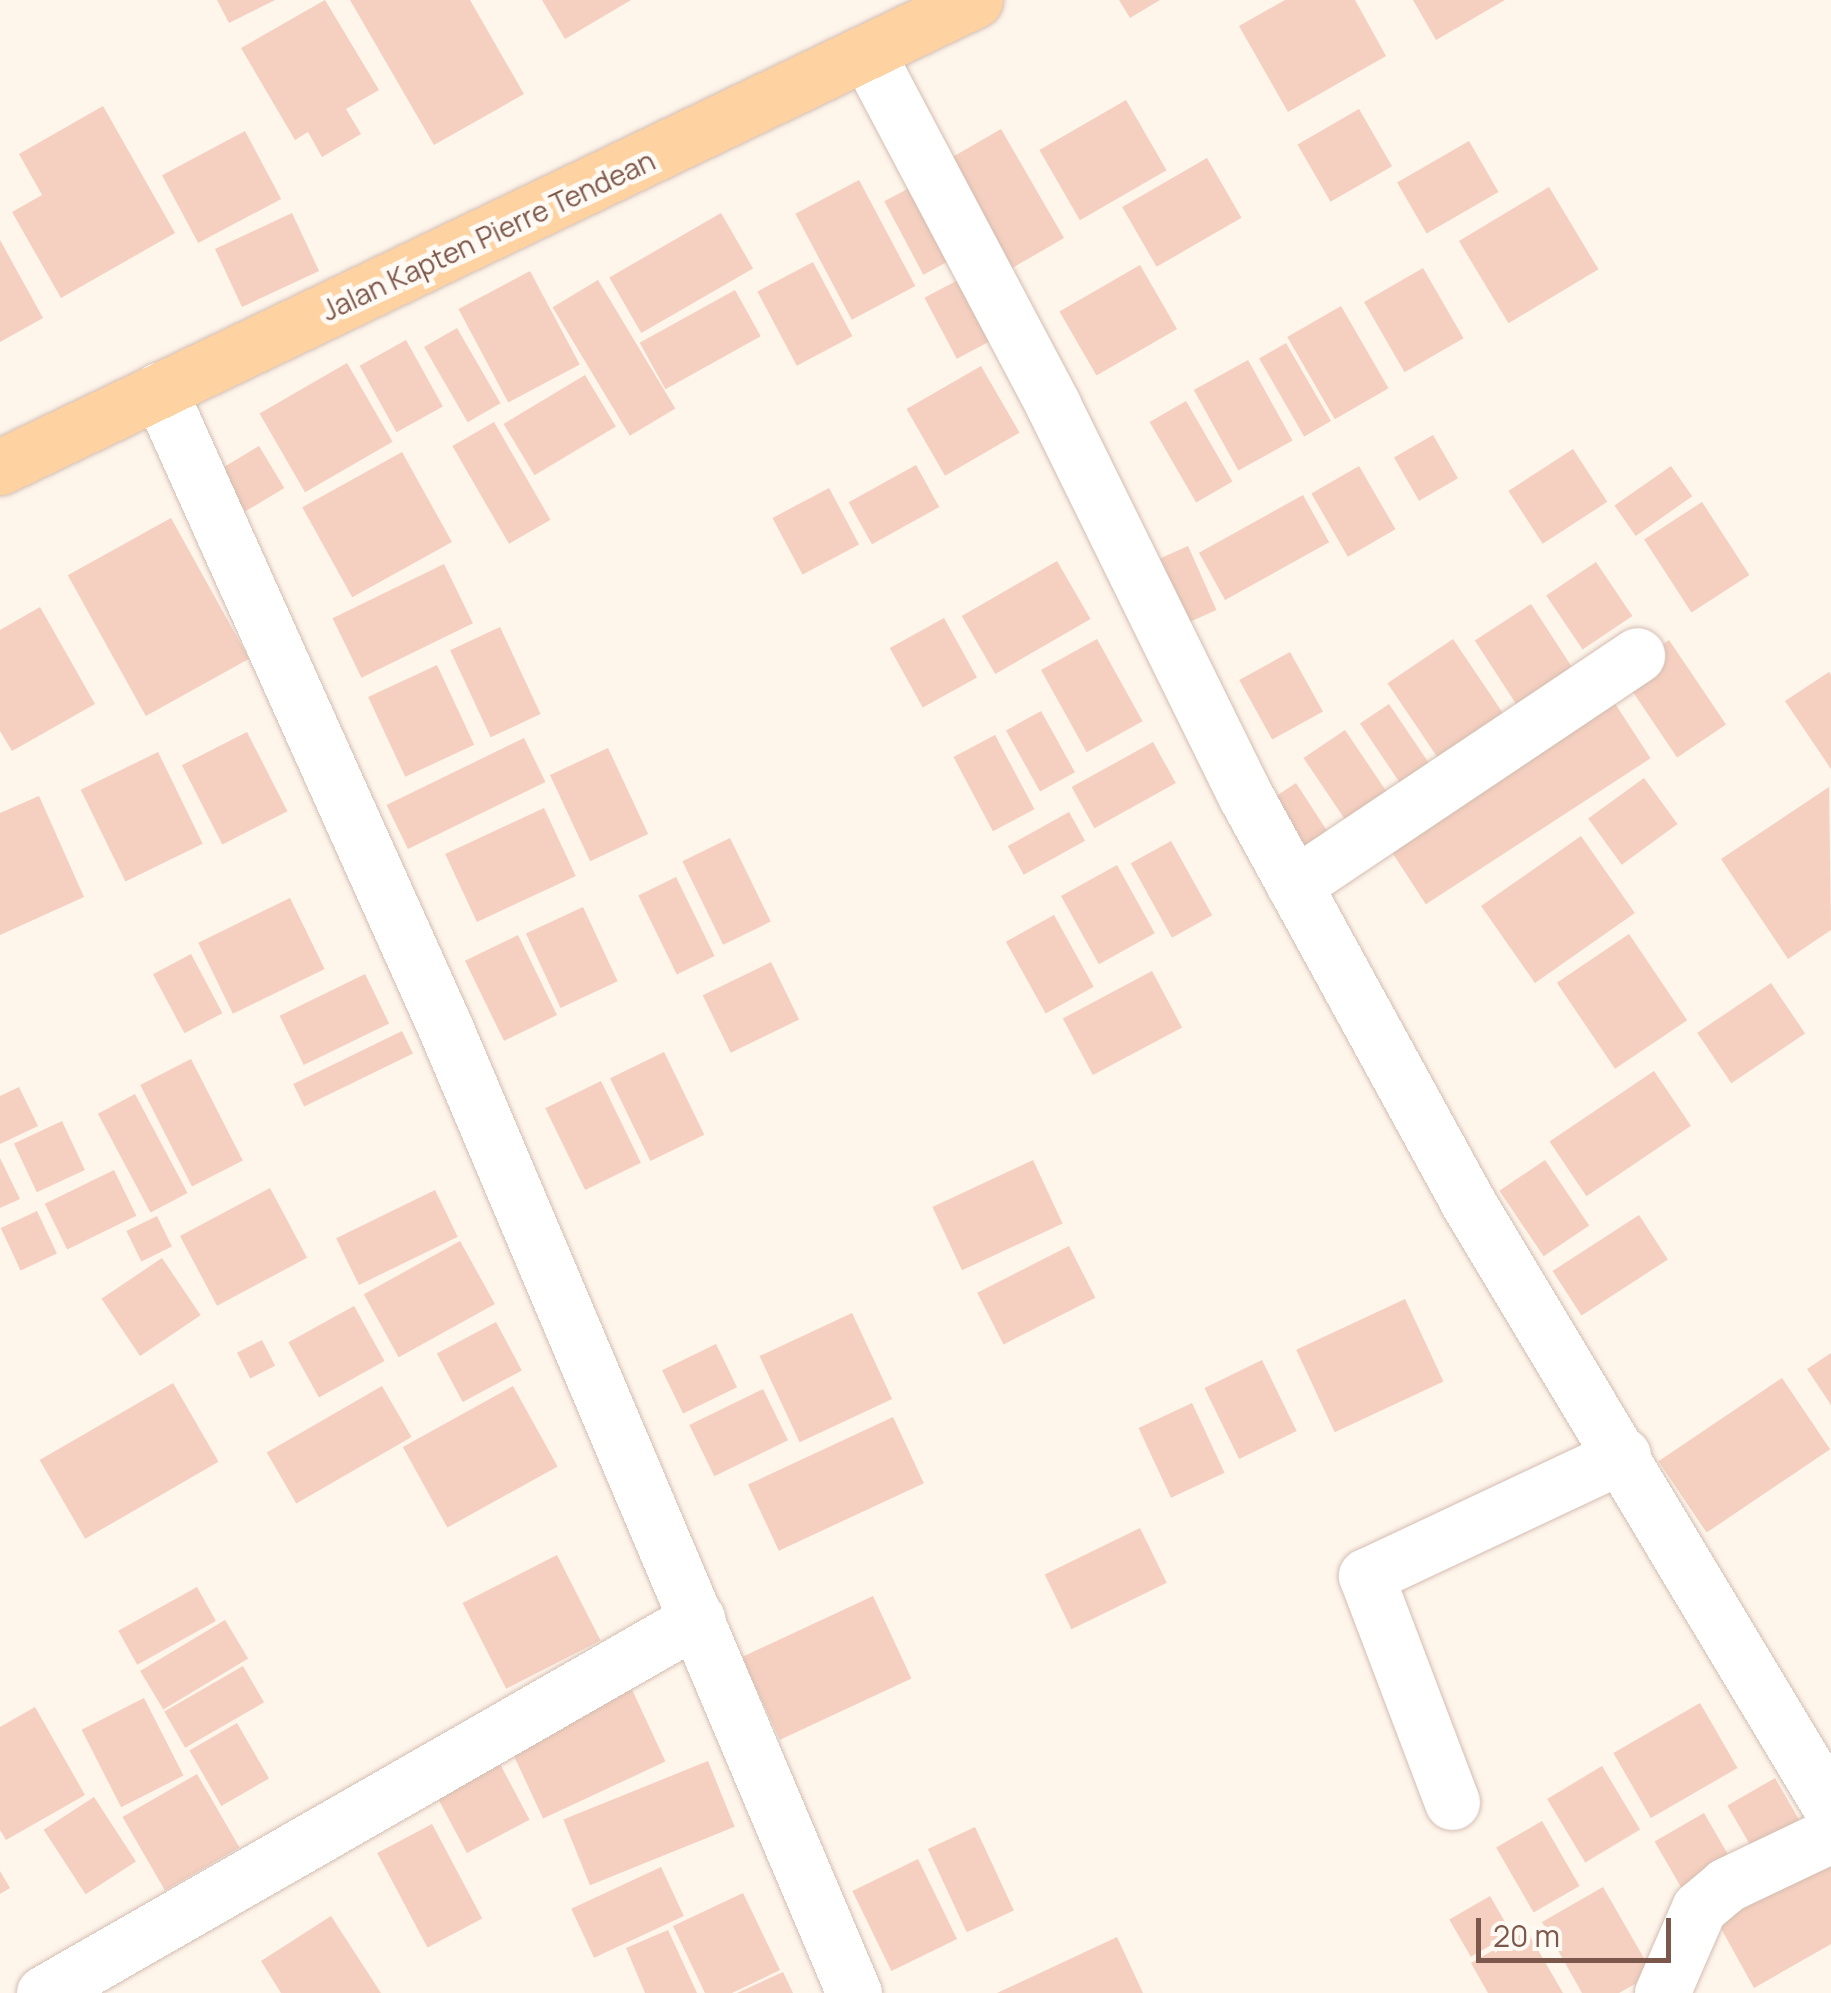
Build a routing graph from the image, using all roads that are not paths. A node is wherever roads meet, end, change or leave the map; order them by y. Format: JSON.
{"nodes":[{"id":1,"x":974,"y":0,"type":"edge"},
{"id":2,"x":868,"y":56,"type":"junction"},
{"id":3,"x":160,"y":390,"type":"junction"},
{"id":4,"x":0,"y":468,"type":"edge"},
{"id":5,"x":1638,"y":655,"type":"dead end"},
{"id":6,"x":1294,"y":885,"type":"junction"},
{"id":7,"x":1623,"y":1455,"type":"junction"},
{"id":8,"x":697,"y":1619,"type":"junction"},
{"id":9,"x":1452,"y":1802,"type":"dead end"},
{"id":10,"x":1831,"y":1808,"type":"edge"},
{"id":11,"x":1831,"y":1835,"type":"edge"},
{"id":12,"x":44,"y":1993,"type":"edge"},
{"id":13,"x":854,"y":1993,"type":"edge"},
{"id":14,"x":1662,"y":1993,"type":"edge"}],
"edges":[{"from":1,"to":2,"type":"main road","name":"Jalan Kapten Pierre Tendean"},
{"from":2,"to":3,"type":"main road","name":"Jalan Kapten Pierre Tendean"},
{"from":2,"to":6,"type":"street"},
{"from":3,"to":4,"type":"main road","name":"Jalan Kapten Pierre Tendean"},
{"from":3,"to":8,"type":"street"},
{"from":5,"to":6,"type":"street"},
{"from":6,"to":7,"type":"street"},
{"from":7,"to":9,"type":"street"},
{"from":7,"to":10,"type":"street"},
{"from":8,"to":12,"type":"street"},
{"from":8,"to":13,"type":"street"},
{"from":11,"to":14,"type":"street"}]}
